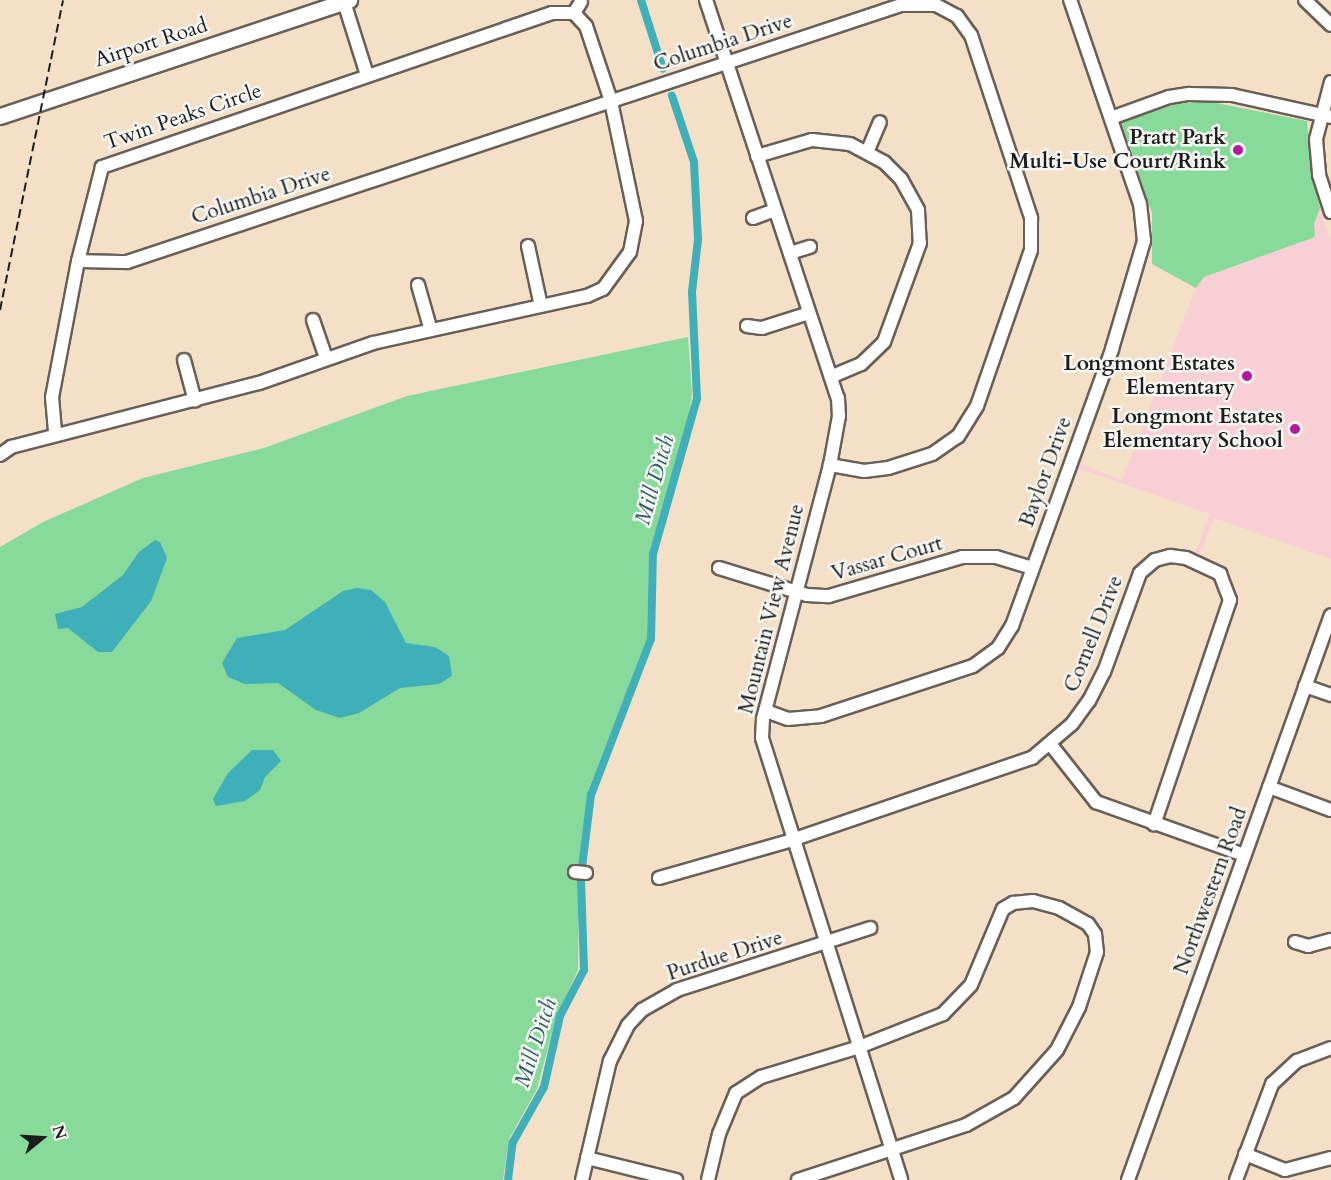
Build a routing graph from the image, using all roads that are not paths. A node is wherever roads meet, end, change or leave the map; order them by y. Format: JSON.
{"nodes":[{"id":1,"x":706,"y":0,"type":"edge"},
{"id":2,"x":1070,"y":0,"type":"edge"},
{"id":3,"x":1305,"y":0,"type":"edge"},
{"id":4,"x":347,"y":1,"type":"edge"},
{"id":5,"x":1331,"y":24,"type":"edge"},
{"id":6,"x":726,"y":63,"type":"junction"},
{"id":7,"x":367,"y":75,"type":"junction"},
{"id":8,"x":1331,"y":82,"type":"edge"},
{"id":9,"x":611,"y":101,"type":"junction"},
{"id":10,"x":0,"y":116,"type":"edge"},
{"id":11,"x":1325,"y":116,"type":"edge"},
{"id":12,"x":1111,"y":118,"type":"junction"},
{"id":13,"x":880,"y":122,"type":"dead end"},
{"id":14,"x":868,"y":150,"type":"junction"},
{"id":15,"x":757,"y":156,"type":"junction"},
{"id":16,"x":775,"y":210,"type":"junction"},
{"id":17,"x":1331,"y":212,"type":"edge"},
{"id":18,"x":753,"y":218,"type":"dead end"},
{"id":19,"x":528,"y":246,"type":"dead end"},
{"id":20,"x":810,"y":247,"type":"dead end"},
{"id":21,"x":790,"y":253,"type":"junction"},
{"id":22,"x":78,"y":261,"type":"junction"},
{"id":23,"x":418,"y":285,"type":"dead end"},
{"id":24,"x":541,"y":306,"type":"junction"},
{"id":25,"x":809,"y":313,"type":"junction"},
{"id":26,"x":313,"y":320,"type":"dead end"},
{"id":27,"x":747,"y":326,"type":"dead end"},
{"id":28,"x":430,"y":327,"type":"junction"},
{"id":29,"x":326,"y":358,"type":"junction"},
{"id":30,"x":184,"y":360,"type":"dead end"},
{"id":31,"x":831,"y":377,"type":"junction"},
{"id":32,"x":195,"y":401,"type":"junction"},
{"id":33,"x":55,"y":435,"type":"junction"},
{"id":34,"x":0,"y":455,"type":"edge"},
{"id":35,"x":830,"y":465,"type":"junction"},
{"id":36,"x":719,"y":568,"type":"dead end"},
{"id":37,"x":1032,"y":568,"type":"junction"},
{"id":38,"x":797,"y":591,"type":"junction"},
{"id":39,"x":1331,"y":615,"type":"edge"},
{"id":40,"x":1305,"y":686,"type":"junction"},
{"id":41,"x":1331,"y":695,"type":"edge"},
{"id":42,"x":766,"y":711,"type":"junction"},
{"id":43,"x":1051,"y":745,"type":"junction"},
{"id":44,"x":1269,"y":786,"type":"junction"},
{"id":45,"x":1331,"y":810,"type":"edge"},
{"id":46,"x":1154,"y":824,"type":"junction"},
{"id":47,"x":792,"y":840,"type":"junction"},
{"id":48,"x":1244,"y":855,"type":"junction"},
{"id":49,"x":659,"y":878,"type":"dead end"},
{"id":50,"x":870,"y":928,"type":"dead end"},
{"id":51,"x":1331,"y":940,"type":"edge"},
{"id":52,"x":1295,"y":942,"type":"dead end"},
{"id":53,"x":825,"y":944,"type":"junction"},
{"id":54,"x":859,"y":1047,"type":"junction"},
{"id":55,"x":1331,"y":1048,"type":"edge"},
{"id":56,"x":891,"y":1149,"type":"junction"},
{"id":57,"x":1245,"y":1154,"type":"junction"},
{"id":58,"x":587,"y":1158,"type":"junction"},
{"id":59,"x":1331,"y":1158,"type":"edge"},
{"id":60,"x":582,"y":1180,"type":"edge"},
{"id":61,"x":676,"y":1180,"type":"edge"},
{"id":62,"x":708,"y":1180,"type":"edge"},
{"id":63,"x":798,"y":1180,"type":"edge"},
{"id":64,"x":901,"y":1180,"type":"edge"},
{"id":65,"x":1128,"y":1180,"type":"edge"},
{"id":66,"x":1236,"y":1180,"type":"edge"}],
"edges":[{"from":1,"to":6,"type":"street","name":"Mountain View Avenue"},
{"from":2,"to":12,"type":"street","name":"Baylor Drive"},
{"from":3,"to":5,"type":"street"},
{"from":4,"to":7,"type":"street"},
{"from":4,"to":10,"type":"main road","name":"Airport Road"},
{"from":6,"to":9,"type":"street","name":"Columbia Drive"},
{"from":6,"to":15,"type":"street","name":"Mountain View Avenue"},
{"from":6,"to":35,"type":"street","name":"Columbia Drive"},
{"from":7,"to":9,"type":"street","name":"Twin Peaks Circle"},
{"from":7,"to":22,"type":"street","name":"Twin Peaks Circle"},
{"from":8,"to":11,"type":"street"},
{"from":9,"to":22,"type":"street","name":"Columbia Drive"},
{"from":9,"to":24,"type":"street","name":"Twin Peaks Circle"},
{"from":11,"to":12,"type":"street"},
{"from":11,"to":17,"type":"street"},
{"from":12,"to":37,"type":"street","name":"Baylor Drive"},
{"from":13,"to":14,"type":"street"},
{"from":14,"to":15,"type":"street"},
{"from":14,"to":31,"type":"street"},
{"from":15,"to":16,"type":"street","name":"Mountain View Avenue"},
{"from":16,"to":18,"type":"street"},
{"from":16,"to":21,"type":"street","name":"Mountain View Avenue"},
{"from":19,"to":24,"type":"street"},
{"from":20,"to":21,"type":"street"},
{"from":21,"to":25,"type":"street","name":"Mountain View Avenue"},
{"from":22,"to":33,"type":"street","name":"Twin Peaks Circle"},
{"from":23,"to":28,"type":"street"},
{"from":24,"to":28,"type":"street","name":"Twin Peaks Circle"},
{"from":25,"to":27,"type":"street"},
{"from":25,"to":31,"type":"street","name":"Mountain View Avenue"},
{"from":26,"to":29,"type":"street"},
{"from":28,"to":29,"type":"street","name":"Twin Peaks Circle"},
{"from":29,"to":32,"type":"street","name":"Twin Peaks Circle"},
{"from":30,"to":32,"type":"street"},
{"from":31,"to":35,"type":"street","name":"Mountain View Avenue"},
{"from":32,"to":33,"type":"street","name":"Twin Peaks Circle"},
{"from":33,"to":34,"type":"street","name":"Twin Peaks Circle"},
{"from":35,"to":38,"type":"street","name":"Mountain View Avenue"},
{"from":36,"to":38,"type":"street","name":"Vassar Court"},
{"from":37,"to":38,"type":"street","name":"Vassar Court"},
{"from":37,"to":42,"type":"street","name":"Baylor Drive"},
{"from":38,"to":42,"type":"street","name":"Mountain View Avenue"},
{"from":39,"to":40,"type":"street","name":"Northwestern Road"},
{"from":40,"to":41,"type":"street"},
{"from":40,"to":44,"type":"street","name":"Northwestern Road"},
{"from":42,"to":47,"type":"street","name":"Mountain View Avenue"},
{"from":43,"to":46,"type":"street"},
{"from":43,"to":46,"type":"street","name":"Cornell Drive"},
{"from":43,"to":47,"type":"street","name":"Cornell Drive"},
{"from":44,"to":45,"type":"street"},
{"from":44,"to":48,"type":"street","name":"Northwestern Road"},
{"from":46,"to":48,"type":"street"},
{"from":47,"to":49,"type":"street","name":"Cornell Drive"},
{"from":47,"to":53,"type":"street","name":"Mountain View Avenue"},
{"from":48,"to":65,"type":"street","name":"Northwestern Road"},
{"from":50,"to":53,"type":"street","name":"Purdue Drive"},
{"from":51,"to":52,"type":"street"},
{"from":53,"to":54,"type":"street","name":"Mountain View Avenue"},
{"from":53,"to":58,"type":"street","name":"Purdue Drive"},
{"from":54,"to":56,"type":"street","name":"Mountain View Avenue"},
{"from":54,"to":56,"type":"street"},
{"from":54,"to":62,"type":"street"},
{"from":55,"to":57,"type":"street"},
{"from":56,"to":63,"type":"street"},
{"from":56,"to":64,"type":"street","name":"Mountain View Avenue"},
{"from":57,"to":59,"type":"street"},
{"from":57,"to":66,"type":"street"},
{"from":58,"to":60,"type":"street","name":"Purdue Drive"},
{"from":58,"to":61,"type":"street"}]}
